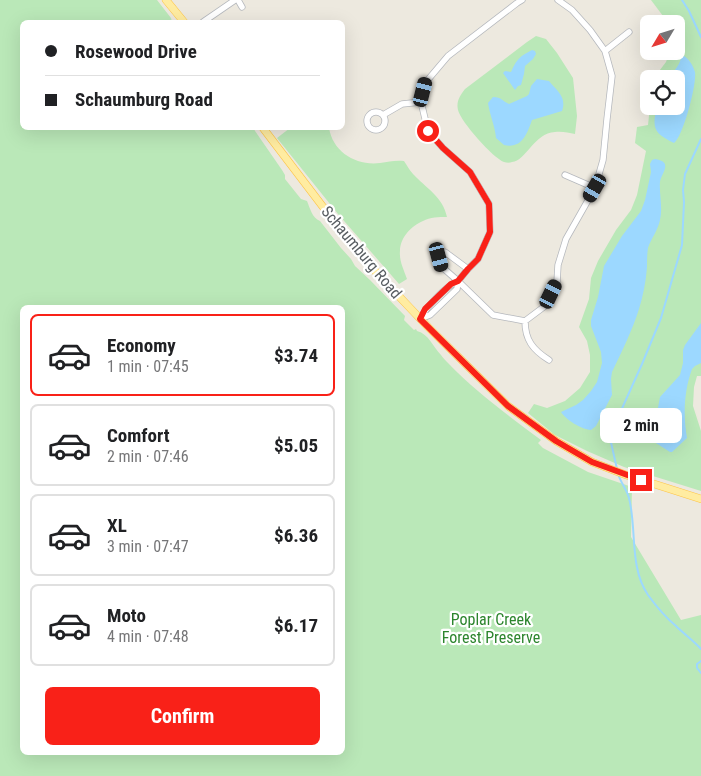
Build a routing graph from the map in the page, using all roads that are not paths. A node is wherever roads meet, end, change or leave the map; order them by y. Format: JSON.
{"nodes":[{"id":1,"x":166,"y":0,"type":"edge"},
{"id":2,"x":236,"y":0,"type":"edge"},
{"id":3,"x":522,"y":0,"type":"edge"},
{"id":4,"x":558,"y":0,"type":"edge"},
{"id":5,"x":242,"y":7,"type":"dead end"},
{"id":6,"x":182,"y":20,"type":"edge"},
{"id":7,"x":206,"y":20,"type":"edge"},
{"id":8,"x":630,"y":32,"type":"dead end"},
{"id":9,"x":605,"y":50,"type":"junction"},
{"id":10,"x":421,"y":102,"type":"junction"},
{"id":11,"x":383,"y":115,"type":"dead end"},
{"id":12,"x":265,"y":130,"type":"edge"},
{"id":13,"x":565,"y":175,"type":"dead end"},
{"id":14,"x":595,"y":188,"type":"junction"},
{"id":15,"x":468,"y":269,"type":"junction"},
{"id":16,"x":458,"y":281,"type":"junction"},
{"id":17,"x":420,"y":319,"type":"junction"},
{"id":18,"x":525,"y":321,"type":"junction"},
{"id":19,"x":549,"y":360,"type":"dead end"},
{"id":20,"x":701,"y":499,"type":"edge"}],
"edges":[{"from":1,"to":6,"type":"main road"},
{"from":2,"to":5,"type":"street"},
{"from":2,"to":7,"type":"street"},
{"from":3,"to":10,"type":"street"},
{"from":4,"to":9,"type":"street"},
{"from":8,"to":9,"type":"street"},
{"from":9,"to":14,"type":"street"},
{"from":10,"to":11,"type":"street"},
{"from":10,"to":15,"type":"street"},
{"from":12,"to":17,"type":"main road","name":"Schaumburg Road"},
{"from":13,"to":14,"type":"street"},
{"from":14,"to":18,"type":"street"},
{"from":15,"to":16,"type":"street"},
{"from":15,"to":16,"type":"street"},
{"from":16,"to":17,"type":"street"},
{"from":16,"to":18,"type":"street"},
{"from":17,"to":20,"type":"main road","name":"Schaumburg Road"},
{"from":18,"to":19,"type":"street"}]}
